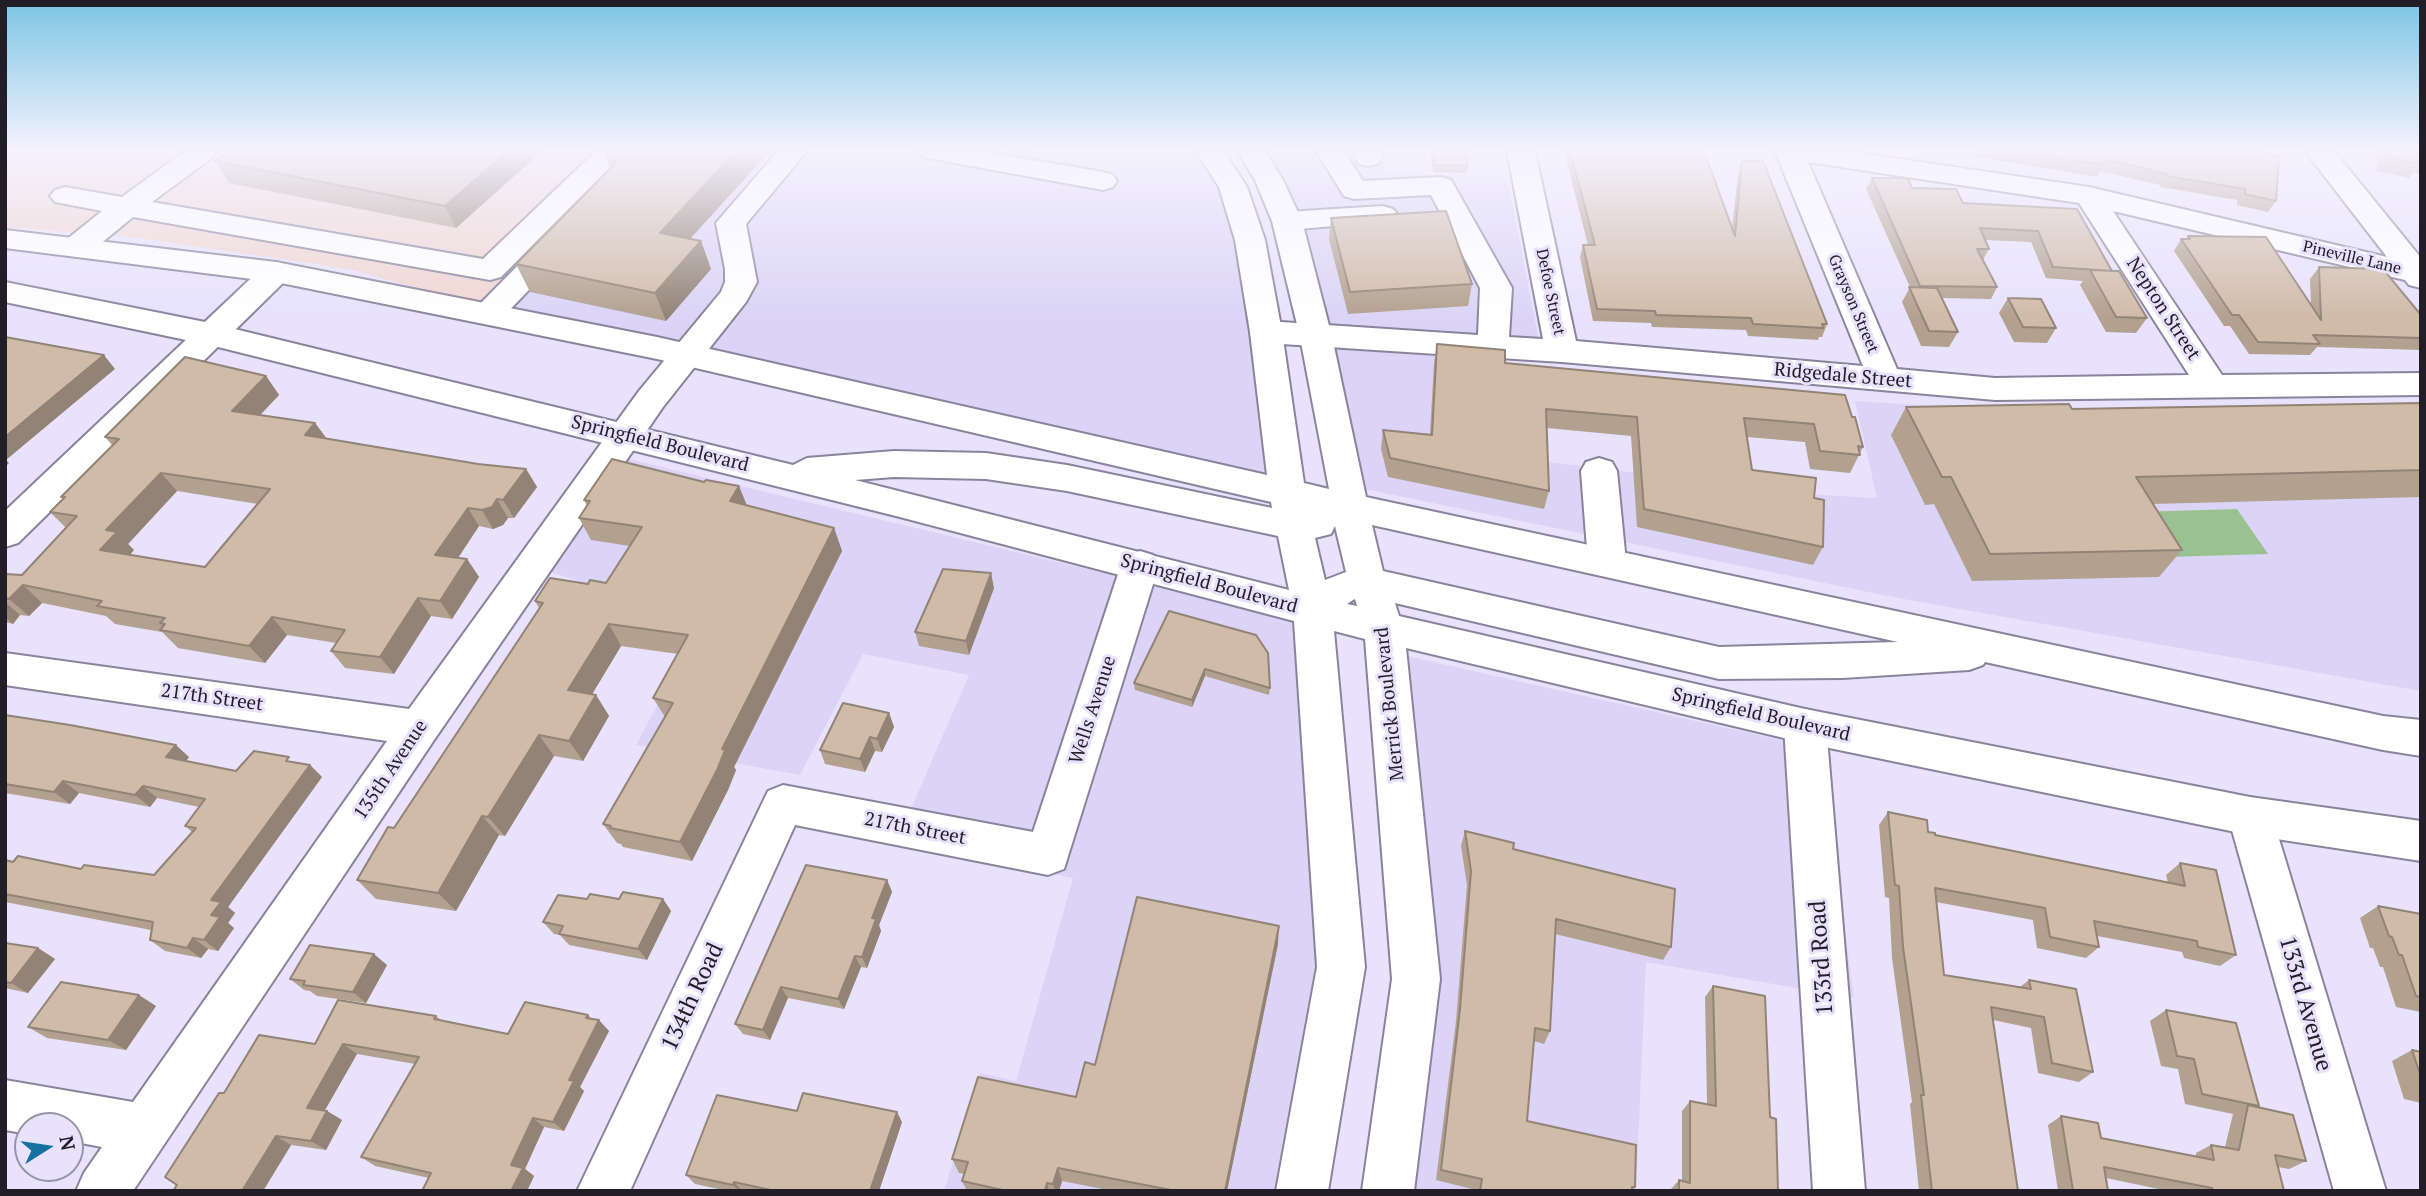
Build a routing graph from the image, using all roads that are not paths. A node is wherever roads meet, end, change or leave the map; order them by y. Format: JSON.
{"nodes":[{"id":1,"x":127,"y":207,"type":"joint"},
{"id":2,"x":555,"y":207,"type":"edge"},
{"id":3,"x":593,"y":207,"type":"edge"},
{"id":4,"x":745,"y":207,"type":"edge"},
{"id":5,"x":1239,"y":207,"type":"edge"},
{"id":6,"x":1280,"y":207,"type":"edge"},
{"id":7,"x":1385,"y":207,"type":"edge"},
{"id":8,"x":1452,"y":207,"type":"edge"},
{"id":9,"x":1532,"y":207,"type":"edge"},
{"id":10,"x":1813,"y":207,"type":"edge"},
{"id":11,"x":2096,"y":207,"type":"edge"},
{"id":12,"x":2133,"y":207,"type":"edge"},
{"id":13,"x":2363,"y":207,"type":"edge"},
{"id":14,"x":1287,"y":222,"type":"junction"},
{"id":15,"x":5,"y":239,"type":"edge"},
{"id":16,"x":77,"y":247,"type":"junction"},
{"id":17,"x":276,"y":272,"type":"junction"},
{"id":18,"x":2418,"y":276,"type":"edge"},
{"id":19,"x":5,"y":292,"type":"edge"},
{"id":20,"x":488,"y":314,"type":"junction"},
{"id":21,"x":1266,"y":332,"type":"junction"},
{"id":22,"x":210,"y":334,"type":"junction"},
{"id":23,"x":1315,"y":337,"type":"junction"},
{"id":24,"x":1491,"y":347,"type":"junction"},
{"id":25,"x":1562,"y":351,"type":"junction"},
{"id":26,"x":687,"y":354,"type":"junction"},
{"id":27,"x":1885,"y":380,"type":"junction"},
{"id":28,"x":2421,"y":384,"type":"edge"},
{"id":29,"x":2213,"y":387,"type":"junction"},
{"id":30,"x":625,"y":436,"type":"junction"},
{"id":31,"x":1599,"y":471,"type":"dead end"},
{"id":32,"x":776,"y":473,"type":"junction"},
{"id":33,"x":1349,"y":505,"type":"junction"},
{"id":34,"x":1291,"y":509,"type":"junction"},
{"id":35,"x":5,"y":533,"type":"edge"},
{"id":36,"x":1607,"y":562,"type":"junction"},
{"id":37,"x":1140,"y":565,"type":"junction"},
{"id":38,"x":1368,"y":582,"type":"junction"},
{"id":39,"x":1312,"y":611,"type":"junction"},
{"id":40,"x":1384,"y":628,"type":"junction"},
{"id":41,"x":2012,"y":651,"type":"junction"},
{"id":42,"x":5,"y":668,"type":"edge"},
{"id":43,"x":1805,"y":726,"type":"junction"},
{"id":44,"x":419,"y":728,"type":"junction"},
{"id":45,"x":2421,"y":738,"type":"edge"},
{"id":46,"x":783,"y":804,"type":"joint"},
{"id":47,"x":2250,"y":816,"type":"junction"},
{"id":48,"x":2421,"y":841,"type":"edge"},
{"id":49,"x":1048,"y":855,"type":"joint"},
{"id":50,"x":5,"y":1105,"type":"edge"},
{"id":51,"x":145,"y":1129,"type":"junction"},
{"id":52,"x":102,"y":1191,"type":"edge"},
{"id":53,"x":603,"y":1191,"type":"edge"},
{"id":54,"x":1302,"y":1191,"type":"edge"},
{"id":55,"x":1388,"y":1191,"type":"edge"},
{"id":56,"x":1839,"y":1191,"type":"edge"},
{"id":57,"x":2360,"y":1191,"type":"edge"}],
"edges":[{"from":1,"to":2,"type":"main road"},
{"from":1,"to":16,"type":"main road"},
{"from":3,"to":20,"type":"main road"},
{"from":4,"to":26,"type":"main road","name":"135th Avenue"},
{"from":5,"to":21,"type":"main road"},
{"from":6,"to":14,"type":"main road","name":"Merrick Boulevard"},
{"from":7,"to":14,"type":"main road"},
{"from":8,"to":24,"type":"main road"},
{"from":9,"to":25,"type":"main road","name":"Defoe Street"},
{"from":10,"to":27,"type":"main road","name":"Grayson Street"},
{"from":11,"to":29,"type":"main road","name":"Nepton Street"},
{"from":12,"to":18,"type":"main road","name":"Pineville Lane"},
{"from":13,"to":18,"type":"main road"},
{"from":14,"to":23,"type":"main road","name":"Merrick Boulevard"},
{"from":15,"to":16,"type":"main road"},
{"from":16,"to":17,"type":"main road"},
{"from":17,"to":20,"type":"main road"},
{"from":17,"to":22,"type":"main road"},
{"from":19,"to":22,"type":"main road","name":"Springfield Boulevard"},
{"from":20,"to":26,"type":"main road"},
{"from":21,"to":23,"type":"main road","name":"Ridgedale Street"},
{"from":21,"to":34,"type":"main road"},
{"from":22,"to":30,"type":"main road","name":"Springfield Boulevard"},
{"from":22,"to":35,"type":"main road"},
{"from":23,"to":24,"type":"main road","name":"Ridgedale Street"},
{"from":23,"to":33,"type":"main road","name":"Merrick Boulevard"},
{"from":24,"to":25,"type":"main road","name":"Ridgedale Street"},
{"from":25,"to":27,"type":"main road","name":"Ridgedale Street"},
{"from":26,"to":30,"type":"main road","name":"135th Avenue"},
{"from":26,"to":34,"type":"main road"},
{"from":27,"to":29,"type":"main road","name":"Ridgedale Street"},
{"from":28,"to":29,"type":"main road","name":"Ridgedale Street"},
{"from":30,"to":32,"type":"main road","name":"Springfield Boulevard"},
{"from":30,"to":44,"type":"main road","name":"135th Avenue"},
{"from":31,"to":36,"type":"main road"},
{"from":32,"to":34,"type":"main road"},
{"from":32,"to":37,"type":"main road","name":"Springfield Boulevard"},
{"from":33,"to":34,"type":"main road"},
{"from":33,"to":36,"type":"main road"},
{"from":33,"to":38,"type":"main road","name":"Merrick Boulevard"},
{"from":34,"to":39,"type":"main road"},
{"from":36,"to":41,"type":"main road"},
{"from":37,"to":39,"type":"main road","name":"Springfield Boulevard"},
{"from":37,"to":49,"type":"main road","name":"Wells Avenue"},
{"from":38,"to":39,"type":"main road"},
{"from":38,"to":40,"type":"main road","name":"Merrick Boulevard"},
{"from":38,"to":41,"type":"main road"},
{"from":39,"to":40,"type":"main road","name":"Springfield Boulevard"},
{"from":39,"to":54,"type":"main road"},
{"from":40,"to":43,"type":"main road","name":"Springfield Boulevard"},
{"from":40,"to":55,"type":"main road","name":"Merrick Boulevard"},
{"from":41,"to":45,"type":"main road"},
{"from":42,"to":44,"type":"main road","name":"217th Street"},
{"from":43,"to":47,"type":"main road","name":"Springfield Boulevard"},
{"from":43,"to":56,"type":"main road","name":"133rd Road"},
{"from":44,"to":51,"type":"main road","name":"135th Avenue"},
{"from":46,"to":49,"type":"main road","name":"217th Street"},
{"from":46,"to":53,"type":"main road","name":"134th Road"},
{"from":47,"to":48,"type":"main road","name":"Springfield Boulevard"},
{"from":47,"to":57,"type":"main road","name":"133rd Avenue"},
{"from":50,"to":51,"type":"main road"},
{"from":51,"to":52,"type":"main road","name":"135th Avenue"}]}
